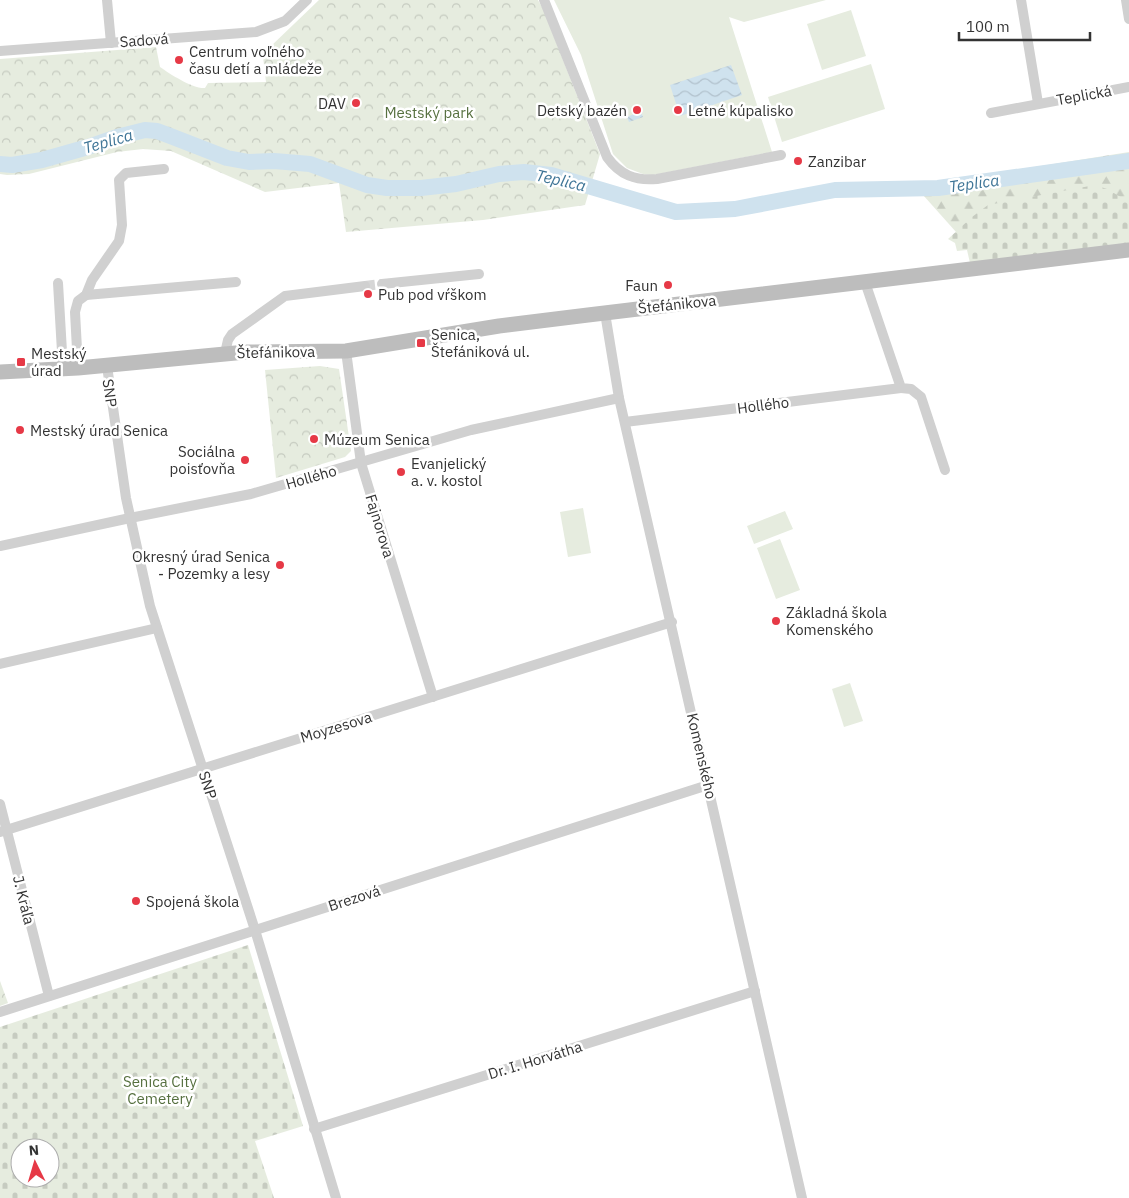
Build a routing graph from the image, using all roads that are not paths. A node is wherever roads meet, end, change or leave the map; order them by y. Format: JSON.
{"nodes":[{"id":1,"x":108,"y":0,"type":"edge"},
{"id":2,"x":307,"y":0,"type":"edge"},
{"id":3,"x":544,"y":0,"type":"edge"},
{"id":4,"x":1021,"y":0,"type":"edge"},
{"id":5,"x":1126,"y":0,"type":"edge"},
{"id":6,"x":1129,"y":19,"type":"edge"},
{"id":7,"x":111,"y":43,"type":"junction"},
{"id":8,"x":0,"y":51,"type":"edge"},
{"id":9,"x":1129,"y":86,"type":"edge"},
{"id":10,"x":1038,"y":103,"type":"junction"},
{"id":11,"x":991,"y":113,"type":"dead end"},
{"id":12,"x":780,"y":154,"type":"dead end"},
{"id":13,"x":164,"y":169,"type":"dead end"},
{"id":14,"x":1129,"y":250,"type":"edge"},
{"id":15,"x":479,"y":274,"type":"dead end"},
{"id":16,"x":236,"y":282,"type":"dead end"},
{"id":17,"x":865,"y":282,"type":"junction"},
{"id":18,"x":58,"y":283,"type":"dead end"},
{"id":19,"x":382,"y":284,"type":"tunnel mouth"},
{"id":20,"x":365,"y":286,"type":"tunnel mouth"},
{"id":21,"x":86,"y":295,"type":"junction"},
{"id":22,"x":605,"y":313,"type":"junction"},
{"id":23,"x":346,"y":351,"type":"junction"},
{"id":24,"x":226,"y":353,"type":"junction"},
{"id":25,"x":107,"y":366,"type":"junction"},
{"id":26,"x":78,"y":368,"type":"junction"},
{"id":27,"x":63,"y":369,"type":"junction"},
{"id":28,"x":0,"y":372,"type":"edge"},
{"id":29,"x":901,"y":388,"type":"junction"},
{"id":30,"x":620,"y":398,"type":"junction"},
{"id":31,"x":626,"y":422,"type":"junction"},
{"id":32,"x":361,"y":463,"type":"junction"},
{"id":33,"x":945,"y":470,"type":"dead end"},
{"id":34,"x":130,"y":518,"type":"junction"},
{"id":35,"x":0,"y":546,"type":"edge"},
{"id":36,"x":672,"y":622,"type":"junction"},
{"id":37,"x":157,"y":628,"type":"junction"},
{"id":38,"x":0,"y":664,"type":"edge"},
{"id":39,"x":432,"y":697,"type":"junction"},
{"id":40,"x":202,"y":769,"type":"junction"},
{"id":41,"x":708,"y":785,"type":"junction"},
{"id":42,"x":0,"y":804,"type":"edge"},
{"id":43,"x":3,"y":831,"type":"edge"},
{"id":44,"x":255,"y":930,"type":"junction"},
{"id":45,"x":755,"y":991,"type":"junction"},
{"id":46,"x":49,"y":996,"type":"junction"},
{"id":47,"x":0,"y":1012,"type":"edge"},
{"id":48,"x":314,"y":1129,"type":"junction"},
{"id":49,"x":336,"y":1198,"type":"edge"},
{"id":50,"x":802,"y":1198,"type":"edge"}],
"edges":[{"from":1,"to":7,"type":"street"},
{"from":2,"to":7,"type":"street","name":"Sadová"},
{"from":3,"to":12,"type":"street"},
{"from":4,"to":10,"type":"street"},
{"from":5,"to":6,"type":"street"},
{"from":7,"to":8,"type":"street","name":"Sadová"},
{"from":9,"to":10,"type":"street","name":"Teplická"},
{"from":10,"to":11,"type":"street","name":"Teplická"},
{"from":13,"to":21,"type":"street"},
{"from":14,"to":17,"type":"street","name":"Štefánikova"},
{"from":15,"to":19,"type":"street"},
{"from":16,"to":21,"type":"street"},
{"from":17,"to":22,"type":"street","name":"Štefánikova"},
{"from":17,"to":29,"type":"street"},
{"from":18,"to":27,"type":"street"},
{"from":20,"to":24,"type":"street","name":"Štefánikova"},
{"from":21,"to":26,"type":"street"},
{"from":22,"to":23,"type":"street","name":"Štefánikova"},
{"from":22,"to":30,"type":"street","name":"Komenského"},
{"from":23,"to":24,"type":"street","name":"Štefánikova"},
{"from":23,"to":32,"type":"street","name":"Fajnorova"},
{"from":24,"to":25,"type":"street","name":"Štefánikova"},
{"from":25,"to":26,"type":"street","name":"Štefánikova"},
{"from":25,"to":34,"type":"street","name":"SNP"},
{"from":26,"to":27,"type":"street","name":"Štefánikova"},
{"from":27,"to":28,"type":"street","name":"Štefánikova"},
{"from":29,"to":31,"type":"street","name":"Hollého"},
{"from":29,"to":33,"type":"street"},
{"from":30,"to":31,"type":"street","name":"Komenského"},
{"from":30,"to":32,"type":"street","name":"Hollého"},
{"from":31,"to":36,"type":"street","name":"Komenského"},
{"from":32,"to":34,"type":"street","name":"Hollého"},
{"from":32,"to":39,"type":"street","name":"Fajnorova"},
{"from":34,"to":35,"type":"street","name":"Hollého"},
{"from":34,"to":37,"type":"street","name":"SNP"},
{"from":36,"to":39,"type":"street","name":"Moyzesova"},
{"from":36,"to":41,"type":"street","name":"Komenského"},
{"from":37,"to":38,"type":"street"},
{"from":37,"to":40,"type":"street","name":"SNP"},
{"from":39,"to":40,"type":"street","name":"Moyzesova"},
{"from":40,"to":43,"type":"street","name":"Moyzesova"},
{"from":40,"to":44,"type":"street","name":"SNP"},
{"from":41,"to":44,"type":"street","name":"Brezová"},
{"from":41,"to":45,"type":"street","name":"Komenského"},
{"from":42,"to":43,"type":"street","name":"J. Kráľa"},
{"from":43,"to":46,"type":"street","name":"J. Kráľa"},
{"from":44,"to":46,"type":"street","name":"Brezová"},
{"from":44,"to":48,"type":"street","name":"SNP"},
{"from":45,"to":48,"type":"street","name":"Dr. I. Horvátha"},
{"from":45,"to":50,"type":"street","name":"Komenského"},
{"from":46,"to":47,"type":"street","name":"Brezová"},
{"from":48,"to":49,"type":"street","name":"SNP"}]}
